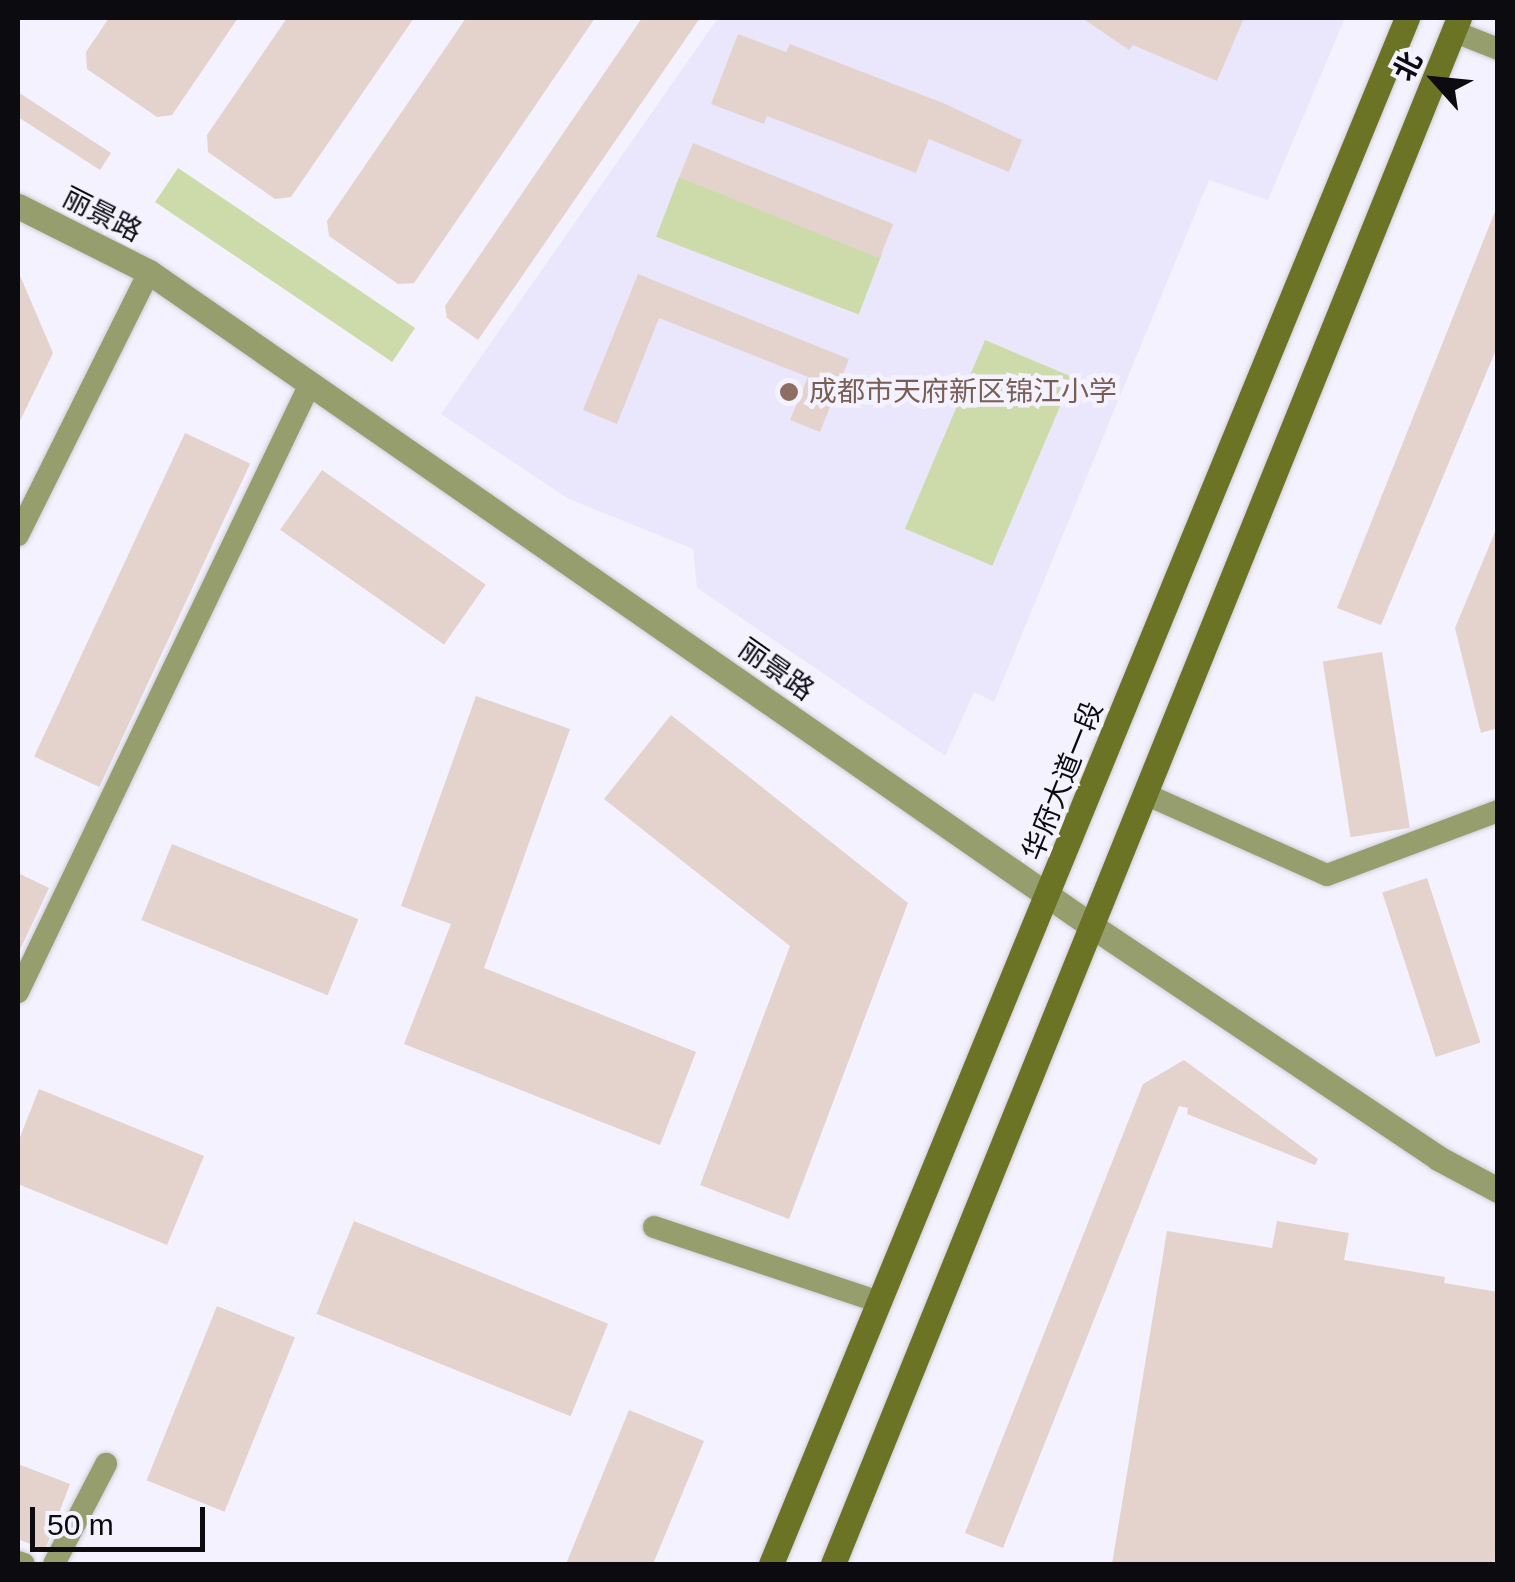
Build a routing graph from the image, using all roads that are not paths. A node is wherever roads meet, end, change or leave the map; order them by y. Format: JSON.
{"nodes":[{"id":1,"x":1407,"y":18,"type":"edge"},
{"id":2,"x":1456,"y":24,"type":"edge"},
{"id":3,"x":1498,"y":48,"type":"edge"},
{"id":4,"x":18,"y":206,"type":"edge"},
{"id":5,"x":149,"y":272,"type":"junction"},
{"id":6,"x":310,"y":384,"type":"junction"},
{"id":7,"x":18,"y":536,"type":"edge"},
{"id":8,"x":1145,"y":794,"type":"junction"},
{"id":9,"x":1498,"y":810,"type":"edge"},
{"id":10,"x":1049,"y":896,"type":"junction"},
{"id":11,"x":1090,"y":924,"type":"junction"},
{"id":12,"x":18,"y":992,"type":"edge"},
{"id":13,"x":1498,"y":1190,"type":"edge"},
{"id":14,"x":654,"y":1226,"type":"dead end"},
{"id":15,"x":880,"y":1302,"type":"junction"},
{"id":16,"x":106,"y":1464,"type":"dead end"},
{"id":17,"x":836,"y":1563,"type":"edge"},
{"id":18,"x":54,"y":1564,"type":"edge"},
{"id":19,"x":771,"y":1564,"type":"edge"}],
"edges":[{"from":1,"to":10,"type":"main road","name":"华府大道一段"},
{"from":2,"to":3,"type":"street"},
{"from":2,"to":8,"type":"main road"},
{"from":4,"to":5,"type":"street","name":"丽景路"},
{"from":5,"to":6,"type":"street","name":"丽景路"},
{"from":5,"to":7,"type":"street"},
{"from":6,"to":10,"type":"street","name":"丽景路"},
{"from":6,"to":12,"type":"street"},
{"from":8,"to":9,"type":"street"},
{"from":8,"to":11,"type":"main road"},
{"from":10,"to":11,"type":"street","name":"丽景路"},
{"from":10,"to":15,"type":"main road","name":"华府大道一段"},
{"from":11,"to":13,"type":"street","name":"丽景路"},
{"from":11,"to":17,"type":"main road"},
{"from":14,"to":15,"type":"street"},
{"from":15,"to":19,"type":"main road","name":"华府大道一段"},
{"from":16,"to":18,"type":"street"}]}
